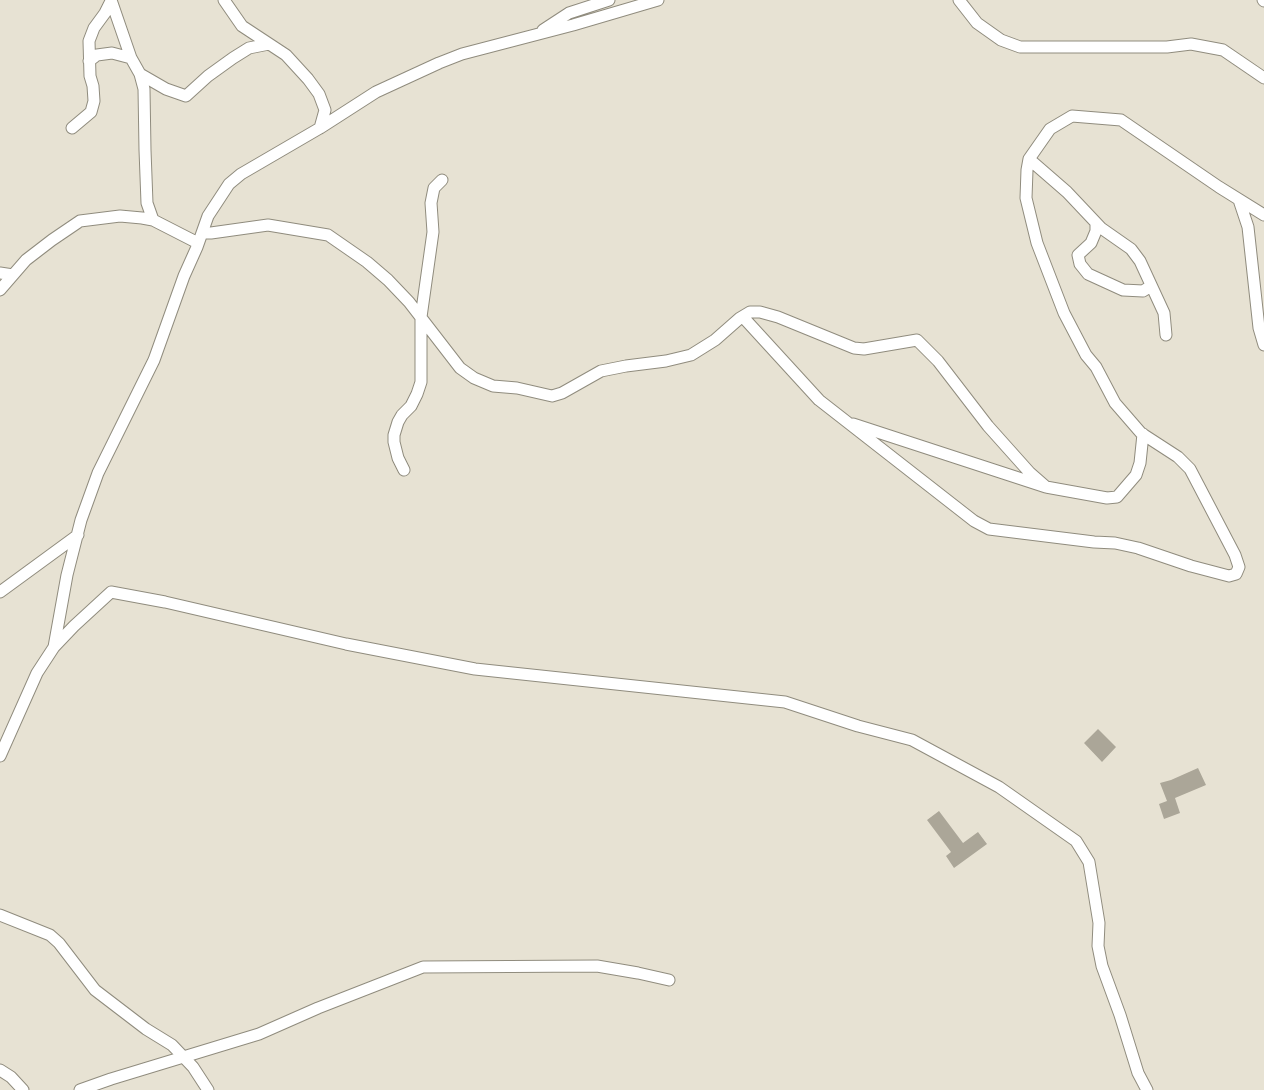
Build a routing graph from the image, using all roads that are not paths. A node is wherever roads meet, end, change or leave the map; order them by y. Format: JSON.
{"nodes":[{"id":1,"x":224,"y":0,"type":"edge"},
{"id":2,"x":609,"y":0,"type":"edge"},
{"id":3,"x":658,"y":0,"type":"edge"},
{"id":4,"x":959,"y":0,"type":"edge"},
{"id":5,"x":111,"y":1,"type":"edge"},
{"id":6,"x":536,"y":35,"type":"junction"},
{"id":7,"x":269,"y":44,"type":"junction"},
{"id":8,"x":132,"y":58,"type":"junction"},
{"id":9,"x":89,"y":61,"type":"junction"},
{"id":10,"x":140,"y":74,"type":"junction"},
{"id":11,"x":1264,"y":78,"type":"edge"},
{"id":12,"x":72,"y":128,"type":"dead end"},
{"id":13,"x":320,"y":128,"type":"junction"},
{"id":14,"x":1029,"y":159,"type":"junction"},
{"id":15,"x":442,"y":180,"type":"dead end"},
{"id":16,"x":1239,"y":200,"type":"junction"},
{"id":17,"x":1264,"y":215,"type":"edge"},
{"id":18,"x":154,"y":220,"type":"junction"},
{"id":19,"x":1096,"y":222,"type":"junction"},
{"id":20,"x":200,"y":238,"type":"junction"},
{"id":21,"x":0,"y":272,"type":"edge"},
{"id":22,"x":13,"y":275,"type":"junction"},
{"id":23,"x":1151,"y":286,"type":"junction"},
{"id":24,"x":0,"y":290,"type":"edge"},
{"id":25,"x":421,"y":317,"type":"junction"},
{"id":26,"x":742,"y":317,"type":"junction"},
{"id":27,"x":1166,"y":335,"type":"dead end"},
{"id":28,"x":1264,"y":344,"type":"edge"},
{"id":29,"x":843,"y":421,"type":"junction"},
{"id":30,"x":1143,"y":434,"type":"junction"},
{"id":31,"x":404,"y":470,"type":"dead end"},
{"id":32,"x":1046,"y":487,"type":"junction"},
{"id":33,"x":78,"y":535,"type":"junction"},
{"id":34,"x":0,"y":592,"type":"edge"},
{"id":35,"x":54,"y":647,"type":"junction"},
{"id":36,"x":0,"y":756,"type":"edge"},
{"id":37,"x":0,"y":915,"type":"edge"},
{"id":38,"x":669,"y":980,"type":"dead end"},
{"id":39,"x":184,"y":1057,"type":"junction"},
{"id":40,"x":0,"y":1070,"type":"edge"},
{"id":41,"x":24,"y":1090,"type":"edge"},
{"id":42,"x":80,"y":1090,"type":"edge"},
{"id":43,"x":208,"y":1090,"type":"edge"},
{"id":44,"x":1147,"y":1090,"type":"edge"}],
"edges":[{"from":1,"to":7,"type":"street"},
{"from":2,"to":6,"type":"street"},
{"from":3,"to":6,"type":"street"},
{"from":4,"to":11,"type":"street"},
{"from":5,"to":8,"type":"street"},
{"from":5,"to":9,"type":"street"},
{"from":6,"to":13,"type":"street"},
{"from":7,"to":10,"type":"street"},
{"from":7,"to":13,"type":"street"},
{"from":8,"to":9,"type":"street"},
{"from":8,"to":10,"type":"street"},
{"from":9,"to":12,"type":"street"},
{"from":10,"to":18,"type":"street"},
{"from":13,"to":20,"type":"street"},
{"from":14,"to":16,"type":"street"},
{"from":14,"to":19,"type":"street"},
{"from":14,"to":30,"type":"street"},
{"from":15,"to":25,"type":"street"},
{"from":16,"to":17,"type":"street"},
{"from":16,"to":28,"type":"street"},
{"from":18,"to":20,"type":"street"},
{"from":18,"to":22,"type":"street"},
{"from":19,"to":23,"type":"street"},
{"from":19,"to":23,"type":"street"},
{"from":20,"to":25,"type":"street"},
{"from":20,"to":33,"type":"street"},
{"from":21,"to":22,"type":"street"},
{"from":22,"to":24,"type":"street"},
{"from":23,"to":27,"type":"street"},
{"from":25,"to":26,"type":"street"},
{"from":25,"to":31,"type":"street"},
{"from":26,"to":29,"type":"street"},
{"from":26,"to":32,"type":"street"},
{"from":29,"to":30,"type":"street"},
{"from":29,"to":32,"type":"street"},
{"from":30,"to":32,"type":"street"},
{"from":33,"to":34,"type":"street"},
{"from":33,"to":35,"type":"street"},
{"from":35,"to":36,"type":"street"},
{"from":35,"to":44,"type":"street"},
{"from":37,"to":39,"type":"street"},
{"from":38,"to":39,"type":"street"},
{"from":39,"to":42,"type":"street"},
{"from":39,"to":43,"type":"street"},
{"from":40,"to":41,"type":"street"}]}
